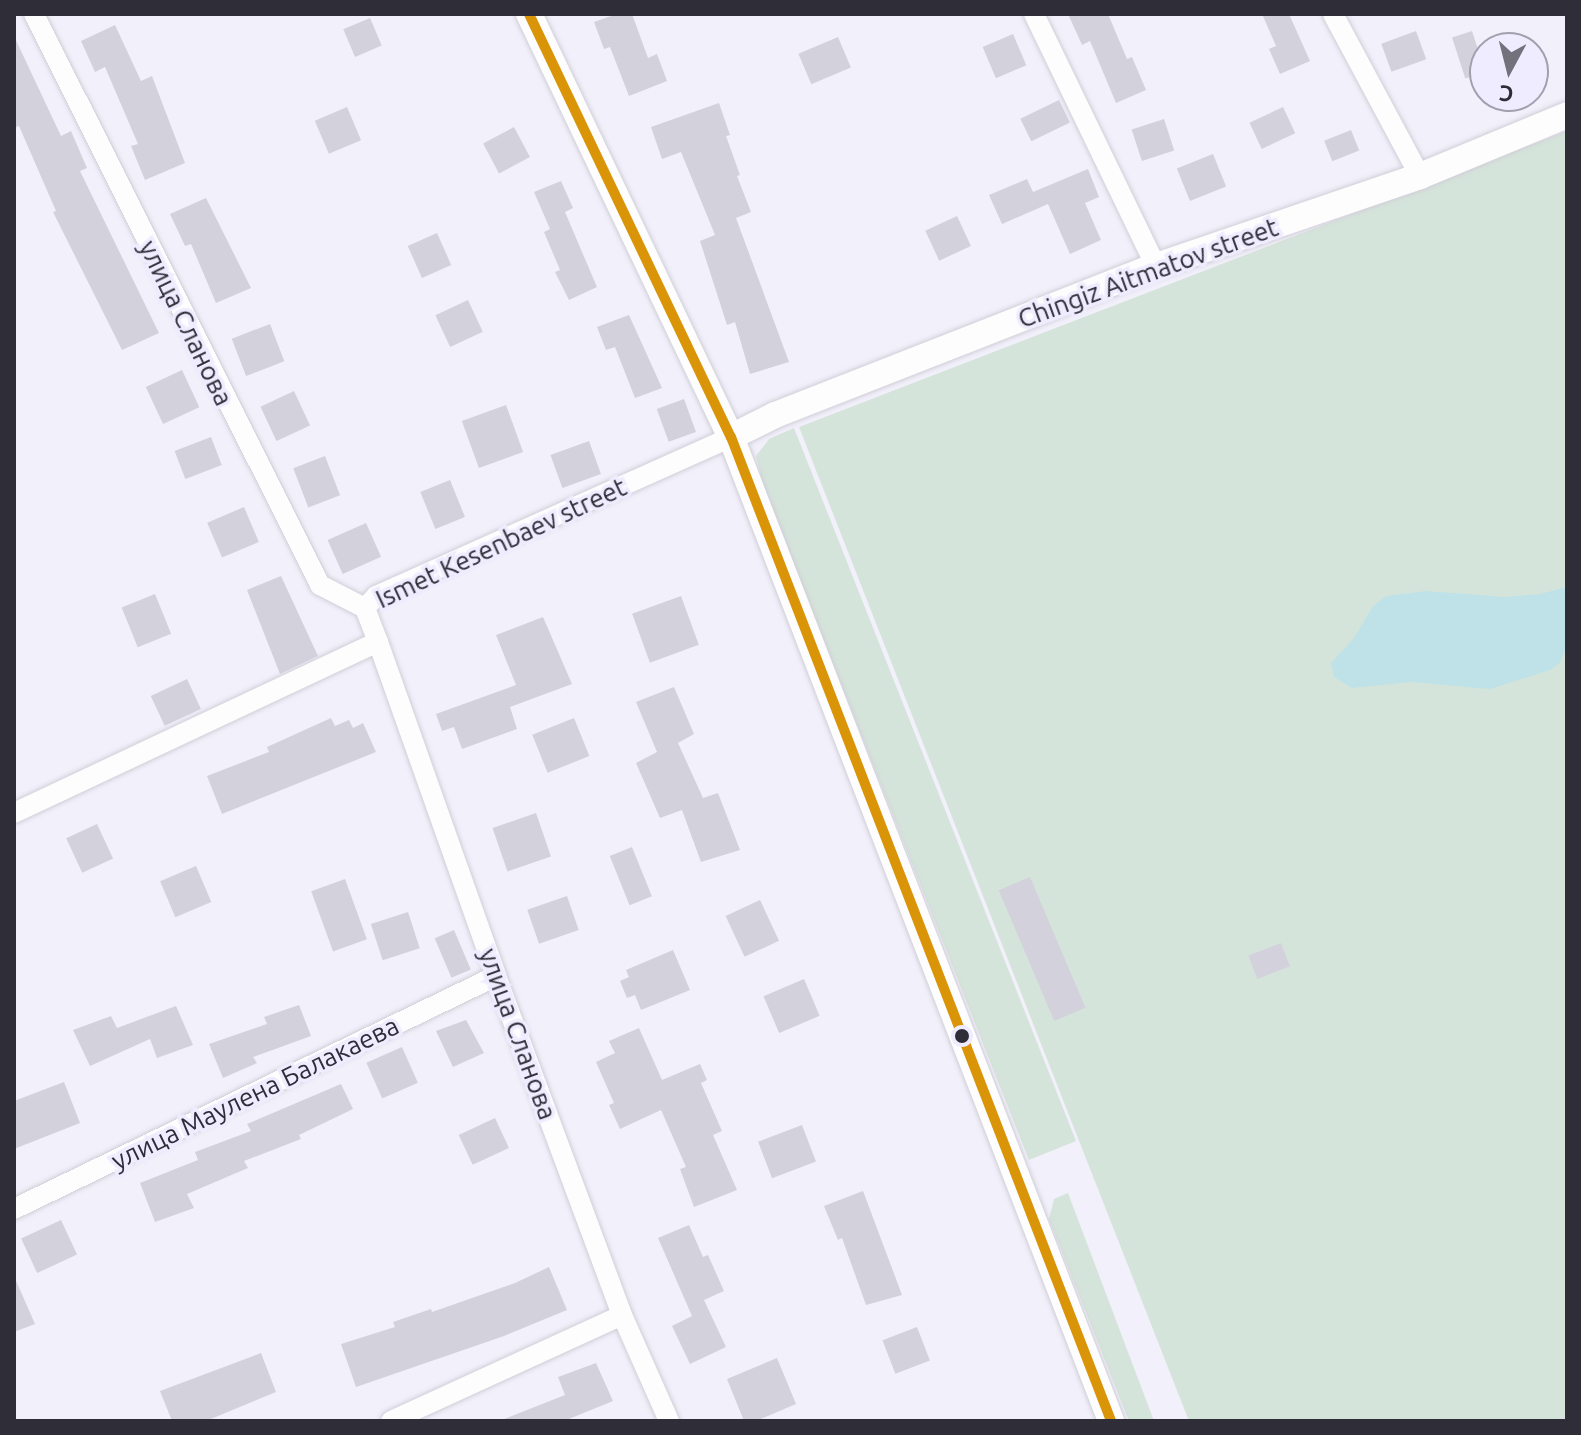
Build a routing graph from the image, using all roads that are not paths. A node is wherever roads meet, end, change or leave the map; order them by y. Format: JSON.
{"nodes":[{"id":1,"x":34,"y":14,"type":"edge"},
{"id":2,"x":529,"y":14,"type":"edge"},
{"id":3,"x":1034,"y":14,"type":"edge"},
{"id":4,"x":1333,"y":14,"type":"edge"},
{"id":5,"x":1567,"y":115,"type":"edge"},
{"id":6,"x":1420,"y":176,"type":"junction"},
{"id":7,"x":1156,"y":266,"type":"junction"},
{"id":8,"x":731,"y":437,"type":"junction"},
{"id":9,"x":365,"y":608,"type":"junction"},
{"id":10,"x":378,"y":642,"type":"junction"},
{"id":11,"x":14,"y":813,"type":"edge"},
{"id":12,"x":496,"y":976,"type":"junction"},
{"id":13,"x":14,"y":1209,"type":"edge"},
{"id":14,"x":622,"y":1315,"type":"junction"},
{"id":15,"x":391,"y":1421,"type":"edge"},
{"id":16,"x":669,"y":1421,"type":"edge"},
{"id":17,"x":1111,"y":1421,"type":"edge"}],
"edges":[{"from":1,"to":9,"type":"street","name":"улица Сланова"},
{"from":2,"to":8,"type":"main road"},
{"from":3,"to":7,"type":"street"},
{"from":4,"to":6,"type":"street"},
{"from":5,"to":6,"type":"main road","name":"Chingiz Aitmatov street"},
{"from":6,"to":7,"type":"main road","name":"Chingiz Aitmatov street"},
{"from":7,"to":8,"type":"main road","name":"Chingiz Aitmatov street"},
{"from":8,"to":9,"type":"street","name":"Ismet Kesenbaev street"},
{"from":8,"to":17,"type":"main road"},
{"from":9,"to":10,"type":"street","name":"Ismet Kesenbaev street"},
{"from":10,"to":11,"type":"street","name":"Ismet Kesenbaev street"},
{"from":10,"to":12,"type":"street","name":"улица Сланова"},
{"from":12,"to":13,"type":"street","name":"улица Маулена Балакаева"},
{"from":12,"to":14,"type":"street","name":"улица Сланова"},
{"from":14,"to":15,"type":"street"},
{"from":14,"to":16,"type":"street","name":"улица Сланова"}]}
